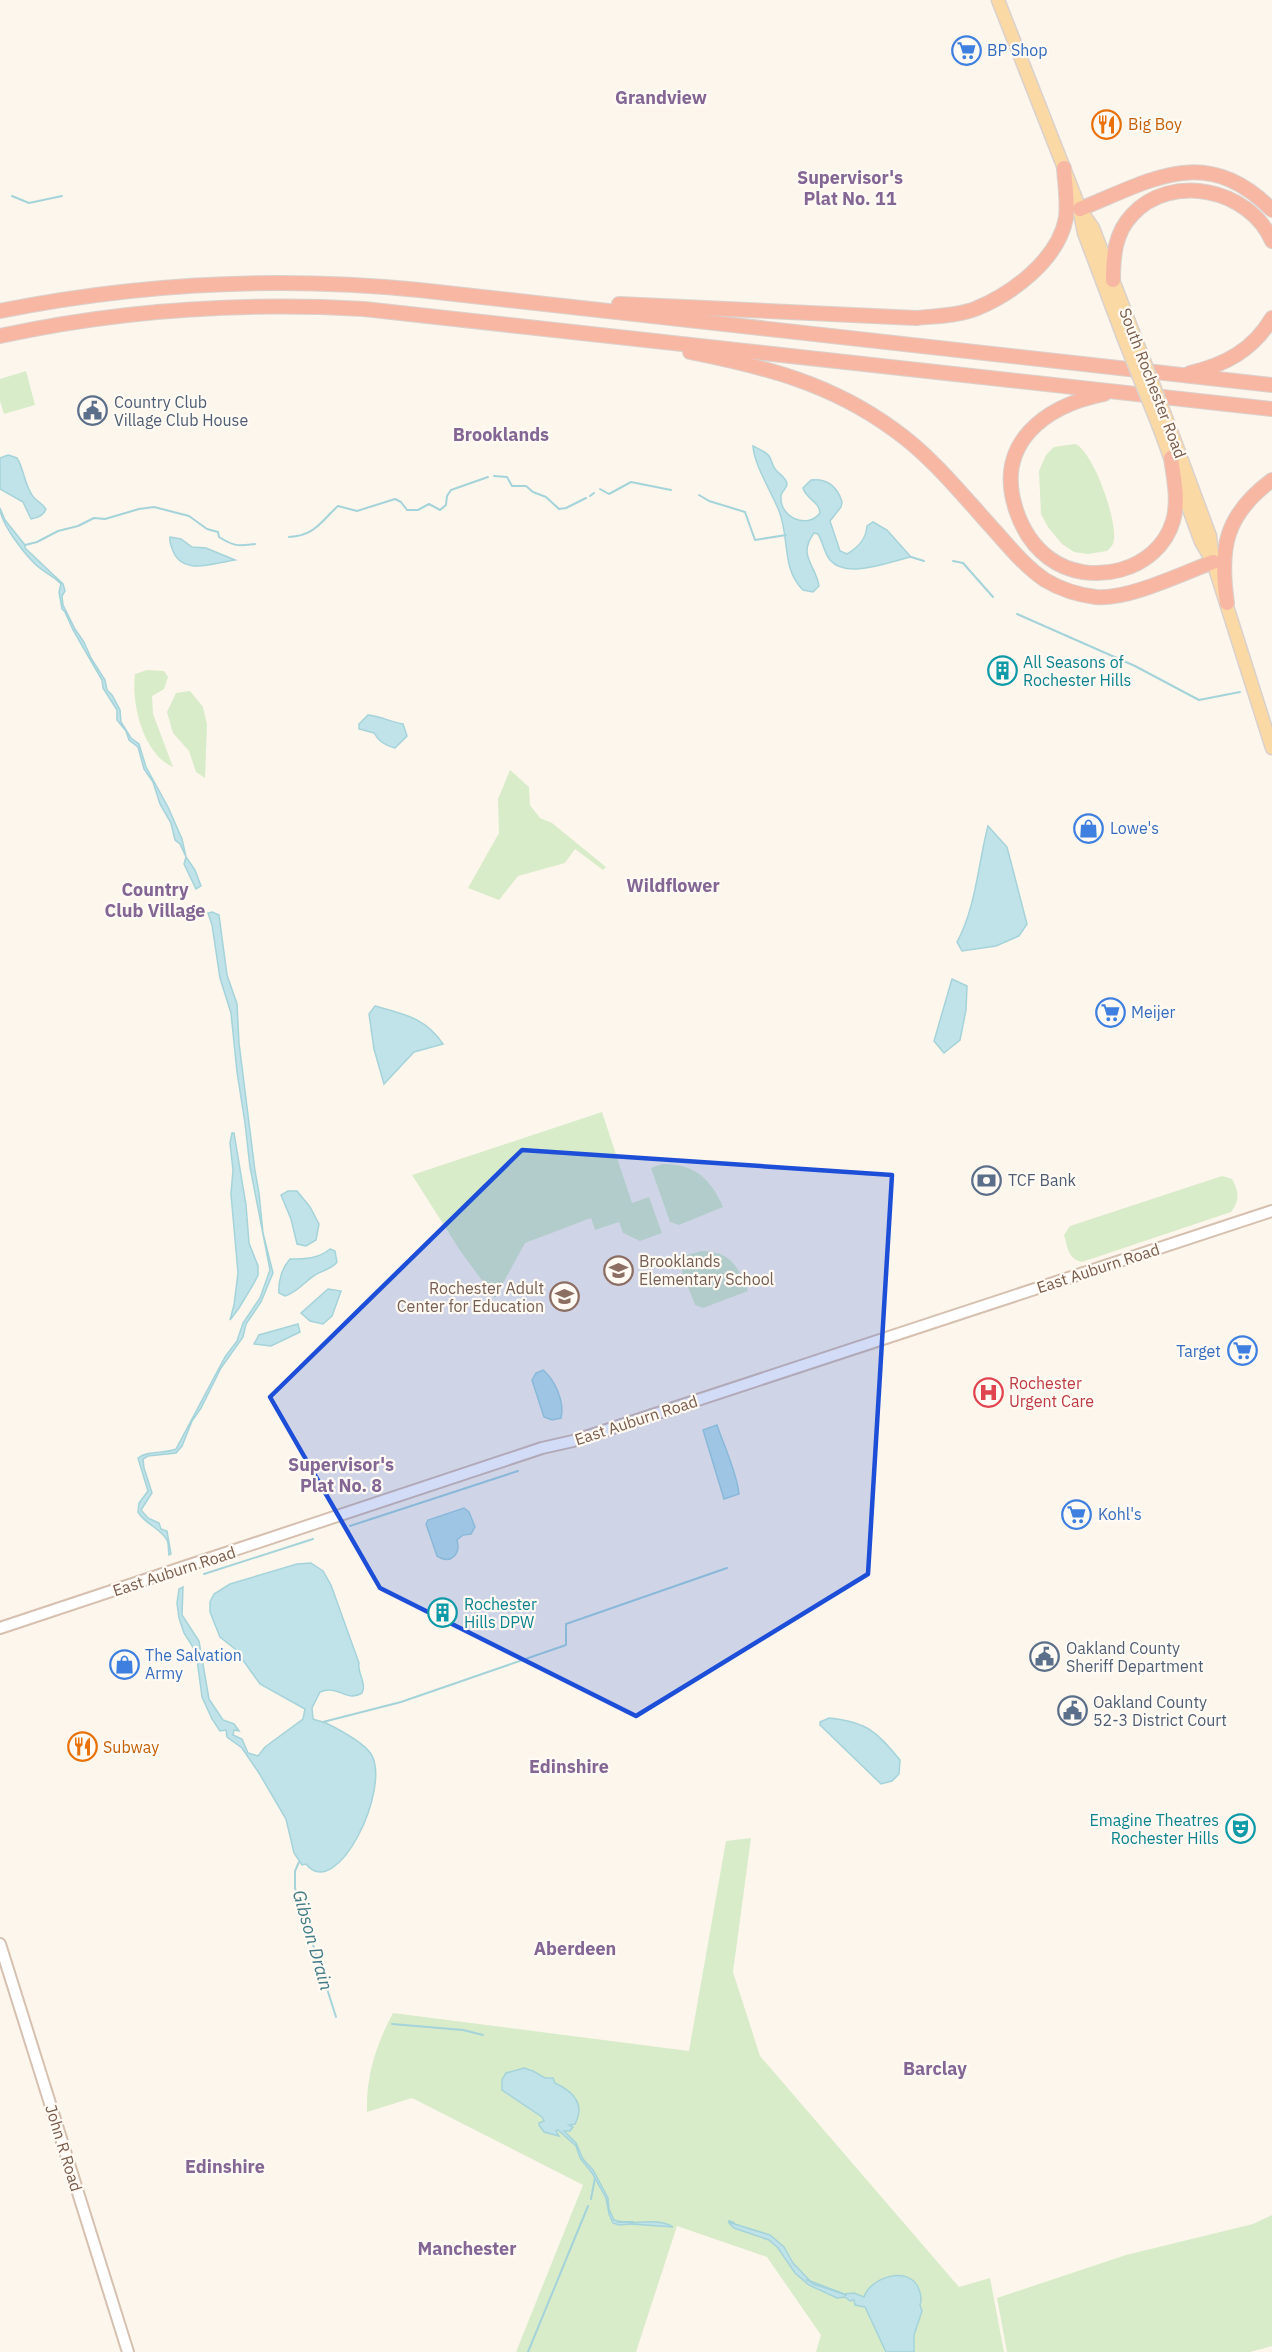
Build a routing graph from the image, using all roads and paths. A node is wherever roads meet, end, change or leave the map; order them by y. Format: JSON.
{"nodes":[{"id":1,"x":998,"y":0,"type":"edge"},
{"id":2,"x":1064,"y":168,"type":"junction"},
{"id":3,"x":1080,"y":209,"type":"junction"},
{"id":4,"x":1272,"y":210,"type":"edge"},
{"id":5,"x":1272,"y":241,"type":"edge"},
{"id":6,"x":1113,"y":280,"type":"junction"},
{"id":7,"x":502,"y":299,"type":"junction"},
{"id":8,"x":0,"y":312,"type":"edge"},
{"id":9,"x":1272,"y":318,"type":"edge"},
{"id":10,"x":603,"y":334,"type":"junction"},
{"id":11,"x":0,"y":336,"type":"edge"},
{"id":12,"x":1130,"y":339,"type":"junction"},
{"id":13,"x":1179,"y":375,"type":"junction"},
{"id":14,"x":1272,"y":385,"type":"edge"},
{"id":15,"x":1117,"y":392,"type":"junction"},
{"id":16,"x":1272,"y":409,"type":"edge"},
{"id":17,"x":1165,"y":428,"type":"junction"},
{"id":18,"x":1171,"y":458,"type":"junction"},
{"id":19,"x":1272,"y":480,"type":"edge"},
{"id":20,"x":1214,"y":562,"type":"junction"},
{"id":21,"x":1227,"y":603,"type":"junction"},
{"id":22,"x":1272,"y":748,"type":"edge"},
{"id":23,"x":1272,"y":1211,"type":"edge"},
{"id":24,"x":0,"y":1628,"type":"edge"},
{"id":25,"x":0,"y":1944,"type":"edge"},
{"id":26,"x":129,"y":2352,"type":"edge"}],
"edges":[{"from":1,"to":2,"type":"main road","name":"South Rochester Road"},
{"from":2,"to":3,"type":"main road","name":"South Rochester Road"},
{"from":2,"to":7,"type":"highway"},
{"from":3,"to":4,"type":"highway"},
{"from":3,"to":6,"type":"main road","name":"South Rochester Road"},
{"from":3,"to":12,"type":"main road","name":"South Rochester Road"},
{"from":5,"to":6,"type":"highway"},
{"from":6,"to":12,"type":"main road","name":"South Rochester Road"},
{"from":7,"to":8,"type":"highway"},
{"from":7,"to":13,"type":"highway"},
{"from":9,"to":13,"type":"highway"},
{"from":10,"to":11,"type":"highway"},
{"from":10,"to":15,"type":"highway"},
{"from":10,"to":20,"type":"highway"},
{"from":12,"to":17,"type":"main road","name":"South Rochester Road","bridge":true},
{"from":13,"to":14,"type":"highway"},
{"from":15,"to":16,"type":"highway"},
{"from":15,"to":18,"type":"highway"},
{"from":17,"to":18,"type":"main road","name":"South Rochester Road"},
{"from":17,"to":20,"type":"main road","name":"South Rochester Road"},
{"from":18,"to":20,"type":"main road","name":"South Rochester Road"},
{"from":19,"to":21,"type":"highway"},
{"from":20,"to":21,"type":"main road","name":"South Rochester Road"},
{"from":21,"to":22,"type":"main road","name":"South Rochester Road"},
{"from":23,"to":24,"type":"main road","name":"East Auburn Road"},
{"from":25,"to":26,"type":"main road","name":"John R Road"}]}
